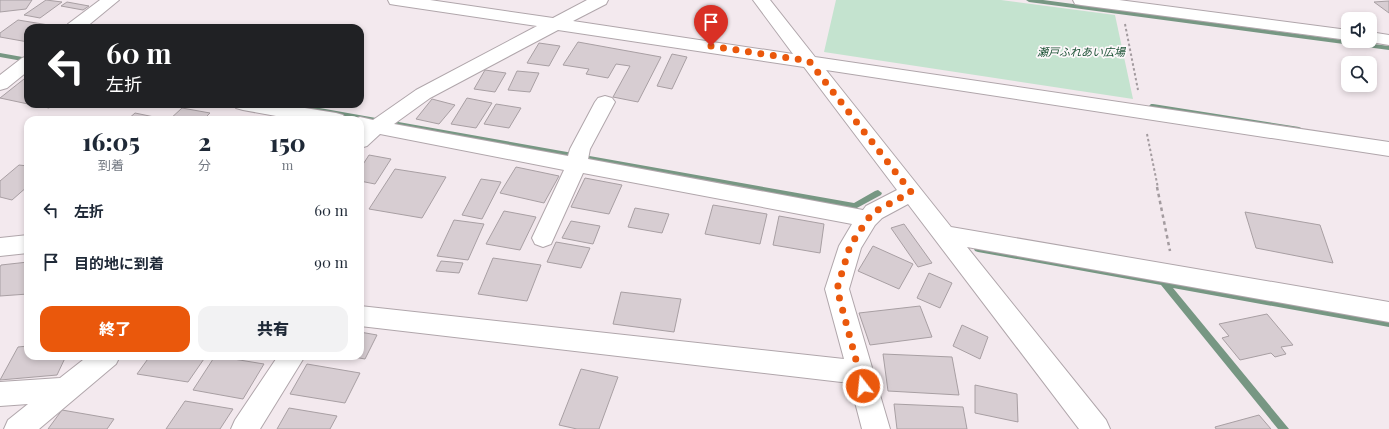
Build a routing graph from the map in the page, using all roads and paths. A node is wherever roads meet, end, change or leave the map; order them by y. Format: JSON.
{"nodes":[{"id":1,"x":111,"y":0,"type":"edge"},
{"id":2,"x":396,"y":0,"type":"edge"},
{"id":3,"x":600,"y":0,"type":"edge"},
{"id":4,"x":761,"y":0,"type":"edge"},
{"id":5,"x":1081,"y":0,"type":"edge"},
{"id":6,"x":555,"y":23,"type":"junction"},
{"id":7,"x":1125,"y":23,"type":"dead end"},
{"id":8,"x":79,"y":24,"type":"edge"},
{"id":9,"x":1341,"y":34,"type":"edge"},
{"id":10,"x":1377,"y":39,"type":"edge"},
{"id":11,"x":1389,"y":40,"type":"edge"},
{"id":12,"x":809,"y":61,"type":"junction"},
{"id":13,"x":0,"y":62,"type":"edge"},
{"id":14,"x":24,"y":65,"type":"edge"},
{"id":15,"x":24,"y":66,"type":"edge"},
{"id":16,"x":0,"y":84,"type":"edge"},
{"id":17,"x":1139,"y":92,"type":"dead end"},
{"id":18,"x":605,"y":102,"type":"dead end"},
{"id":19,"x":266,"y":108,"type":"edge"},
{"id":20,"x":313,"y":116,"type":"edge"},
{"id":21,"x":368,"y":126,"type":"edge"},
{"id":22,"x":1146,"y":130,"type":"dead end"},
{"id":23,"x":1389,"y":149,"type":"edge"},
{"id":24,"x":578,"y":159,"type":"junction"},
{"id":25,"x":911,"y":192,"type":"junction"},
{"id":26,"x":867,"y":220,"type":"junction"},
{"id":27,"x":944,"y":234,"type":"junction"},
{"id":28,"x":543,"y":238,"type":"dead end"},
{"id":29,"x":24,"y":244,"type":"edge"},
{"id":30,"x":0,"y":247,"type":"edge"},
{"id":31,"x":1175,"y":275,"type":"junction"},
{"id":32,"x":1389,"y":312,"type":"edge"},
{"id":33,"x":364,"y":316,"type":"edge"},
{"id":34,"x":102,"y":360,"type":"edge"},
{"id":35,"x":289,"y":360,"type":"edge"},
{"id":36,"x":859,"y":372,"type":"junction"},
{"id":37,"x":65,"y":390,"type":"junction"},
{"id":38,"x":0,"y":394,"type":"edge"},
{"id":39,"x":18,"y":429,"type":"edge"},
{"id":40,"x":245,"y":429,"type":"edge"},
{"id":41,"x":876,"y":429,"type":"edge"},
{"id":42,"x":1096,"y":429,"type":"edge"}],
"edges":[{"from":1,"to":8,"type":"street"},
{"from":2,"to":6,"type":"street"},
{"from":3,"to":6,"type":"street"},
{"from":4,"to":12,"type":"street"},
{"from":5,"to":9,"type":"street"},
{"from":6,"to":12,"type":"street"},
{"from":6,"to":21,"type":"street"},
{"from":7,"to":17,"type":"path"},
{"from":10,"to":11,"type":"street"},
{"from":12,"to":23,"type":"street"},
{"from":12,"to":25,"type":"street"},
{"from":13,"to":14,"type":"street"},
{"from":15,"to":16,"type":"street"},
{"from":18,"to":24,"type":"street"},
{"from":19,"to":20,"type":"street"},
{"from":21,"to":24,"type":"street"},
{"from":22,"to":31,"type":"path"},
{"from":24,"to":26,"type":"street"},
{"from":24,"to":28,"type":"street"},
{"from":25,"to":26,"type":"street"},
{"from":25,"to":27,"type":"street"},
{"from":26,"to":36,"type":"street"},
{"from":27,"to":31,"type":"street"},
{"from":27,"to":42,"type":"street"},
{"from":29,"to":30,"type":"street"},
{"from":31,"to":32,"type":"street"},
{"from":33,"to":36,"type":"street"},
{"from":34,"to":37,"type":"street"},
{"from":35,"to":40,"type":"street"},
{"from":36,"to":41,"type":"street"},
{"from":37,"to":38,"type":"street"},
{"from":37,"to":39,"type":"street"}]}
